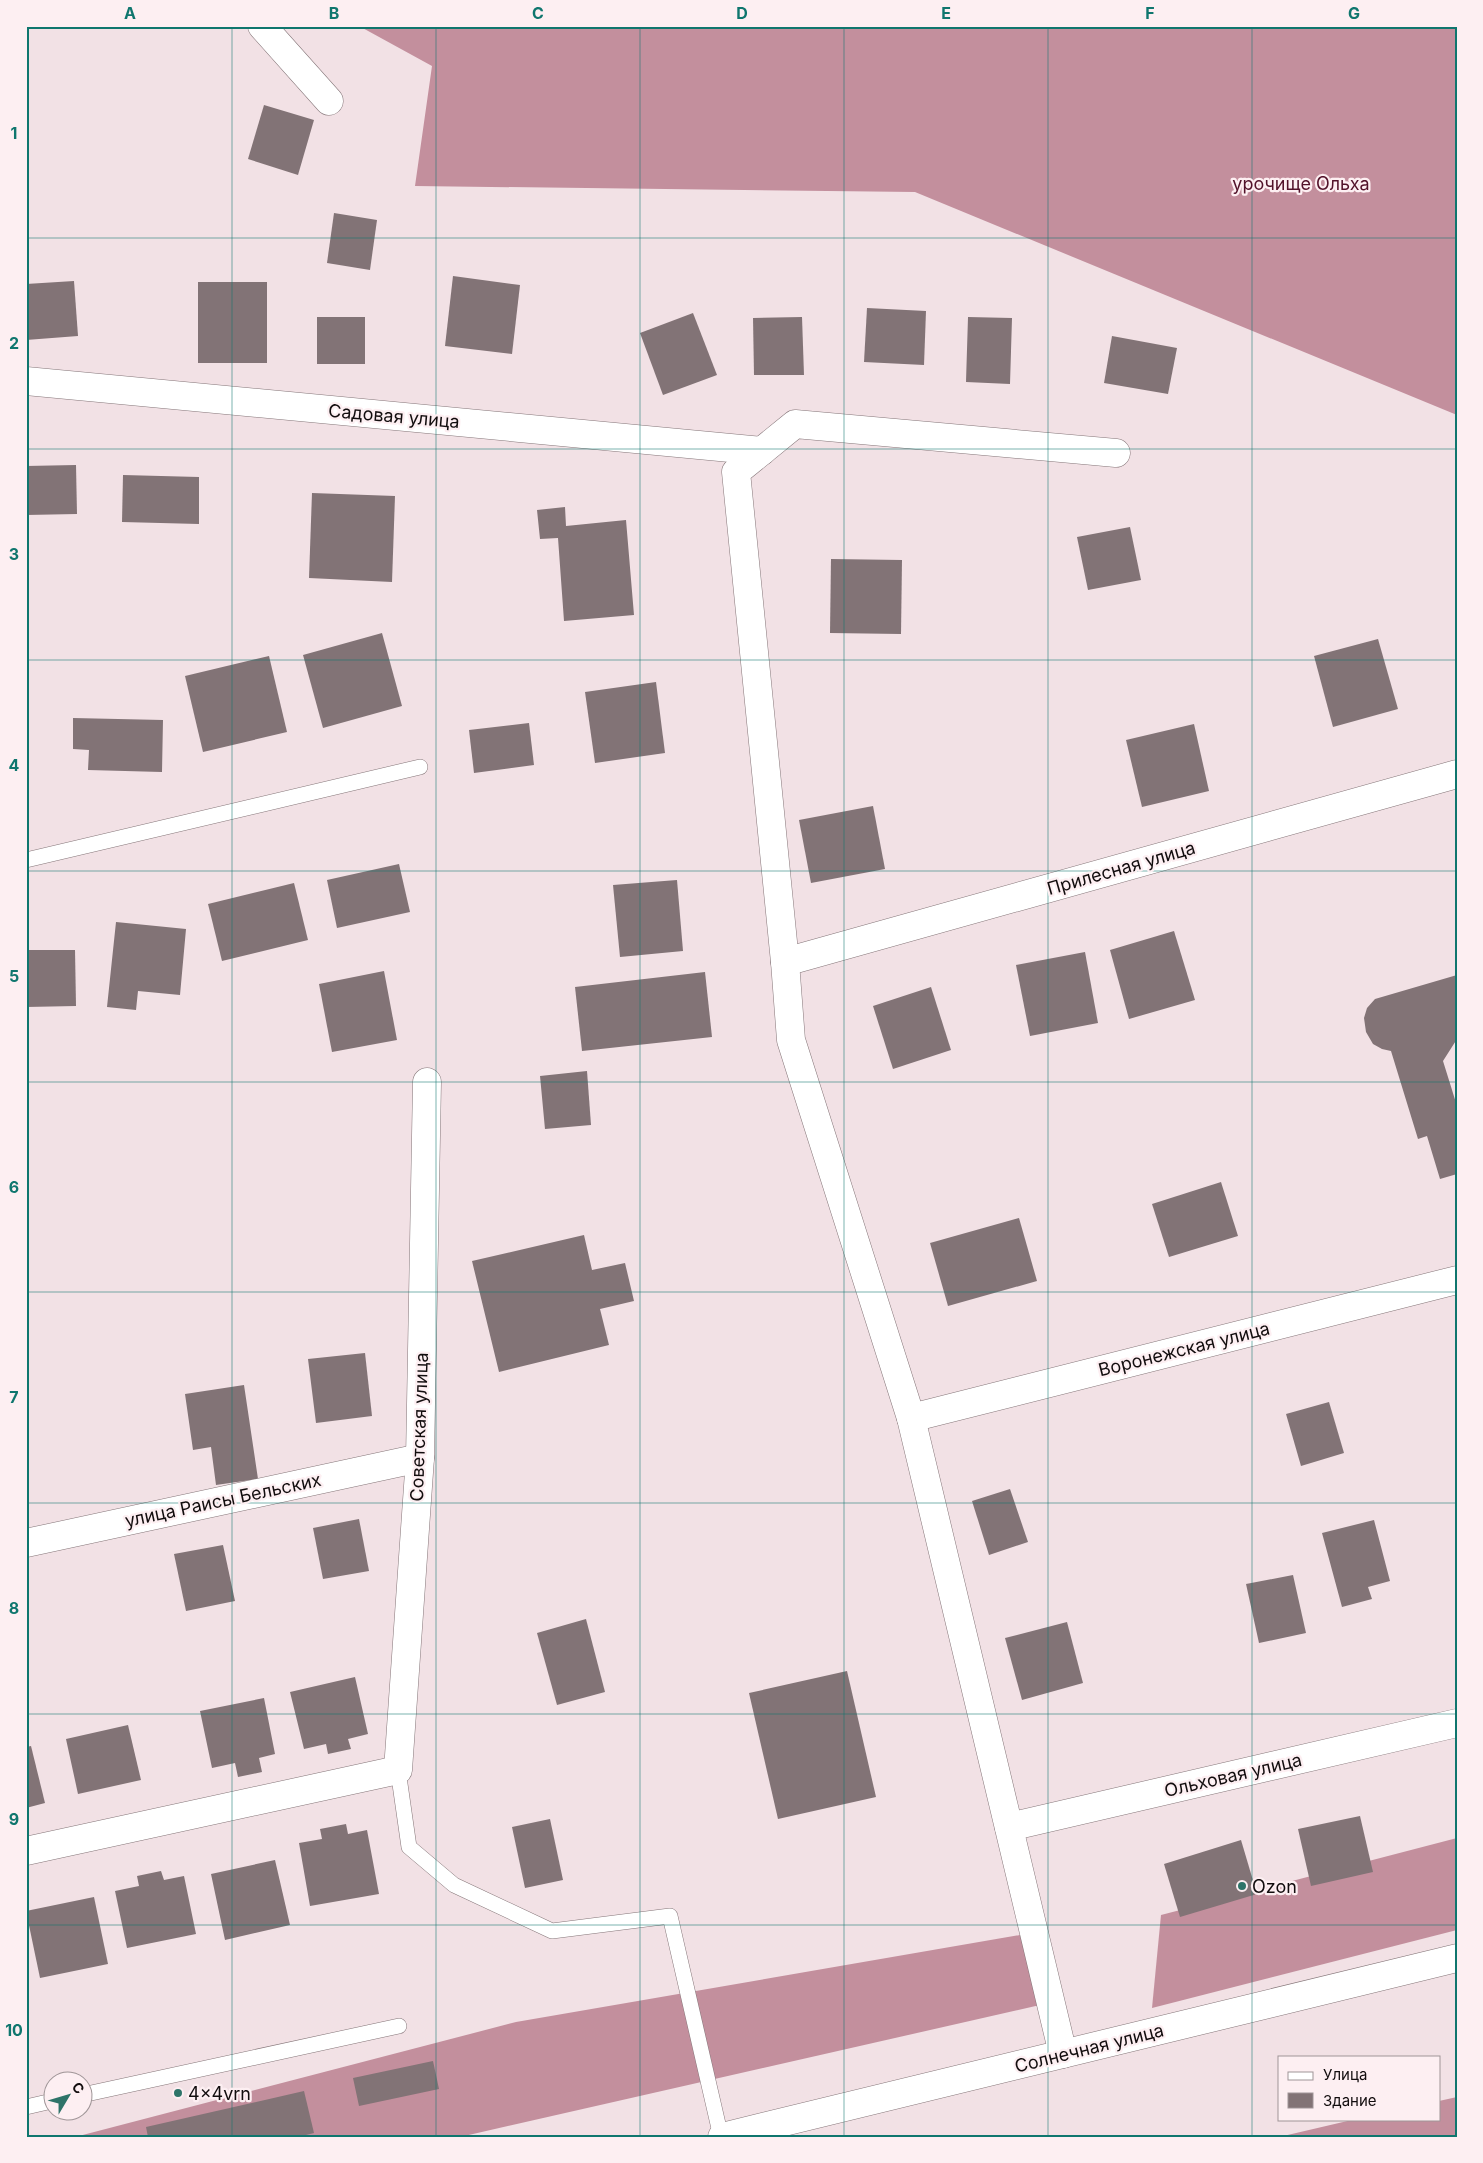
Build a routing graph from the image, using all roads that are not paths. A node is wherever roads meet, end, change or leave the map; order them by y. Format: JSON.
{"nodes":[{"id":1,"x":262,"y":26,"type":"edge"},
{"id":2,"x":329,"y":101,"type":"dead end"},
{"id":3,"x":26,"y":381,"type":"edge"},
{"id":4,"x":762,"y":451,"type":"junction"},
{"id":5,"x":1116,"y":453,"type":"dead end"},
{"id":6,"x":420,"y":767,"type":"dead end"},
{"id":7,"x":1457,"y":774,"type":"edge"},
{"id":8,"x":26,"y":860,"type":"edge"},
{"id":9,"x":785,"y":962,"type":"junction"},
{"id":10,"x":427,"y":1082,"type":"dead end"},
{"id":11,"x":1457,"y":1280,"type":"edge"},
{"id":12,"x":911,"y":1418,"type":"junction"},
{"id":13,"x":420,"y":1458,"type":"junction"},
{"id":14,"x":26,"y":1543,"type":"edge"},
{"id":15,"x":1457,"y":1723,"type":"edge"},
{"id":16,"x":398,"y":1770,"type":"junction"},
{"id":17,"x":1008,"y":1826,"type":"junction"},
{"id":18,"x":26,"y":1850,"type":"edge"},
{"id":19,"x":1457,"y":1958,"type":"edge"},
{"id":20,"x":399,"y":2026,"type":"dead end"},
{"id":21,"x":1063,"y":2054,"type":"junction"},
{"id":22,"x":92,"y":2093,"type":"edge"},
{"id":23,"x":42,"y":2103,"type":"edge"},
{"id":24,"x":26,"y":2107,"type":"edge"},
{"id":25,"x":722,"y":2137,"type":"edge"}],
"edges":[{"from":1,"to":2,"type":"street"},
{"from":3,"to":4,"type":"street","name":"Садовая улица"},
{"from":4,"to":5,"type":"street"},
{"from":4,"to":9,"type":"street"},
{"from":6,"to":8,"type":"lane"},
{"from":7,"to":9,"type":"street","name":"Прилесная улица"},
{"from":9,"to":12,"type":"street"},
{"from":10,"to":13,"type":"street","name":"Советская улица"},
{"from":11,"to":12,"type":"street","name":"Воронежская улица"},
{"from":12,"to":17,"type":"street"},
{"from":13,"to":14,"type":"street","name":"улица Раисы Бельских"},
{"from":13,"to":16,"type":"street","name":"Советская улица"},
{"from":15,"to":17,"type":"street","name":"Ольховая улица"},
{"from":16,"to":18,"type":"street"},
{"from":16,"to":25,"type":"lane"},
{"from":17,"to":21,"type":"street"},
{"from":19,"to":21,"type":"street","name":"Солнечная улица"},
{"from":20,"to":22,"type":"lane"},
{"from":21,"to":25,"type":"street","name":"Солнечная улица"},
{"from":23,"to":24,"type":"lane"}]}
